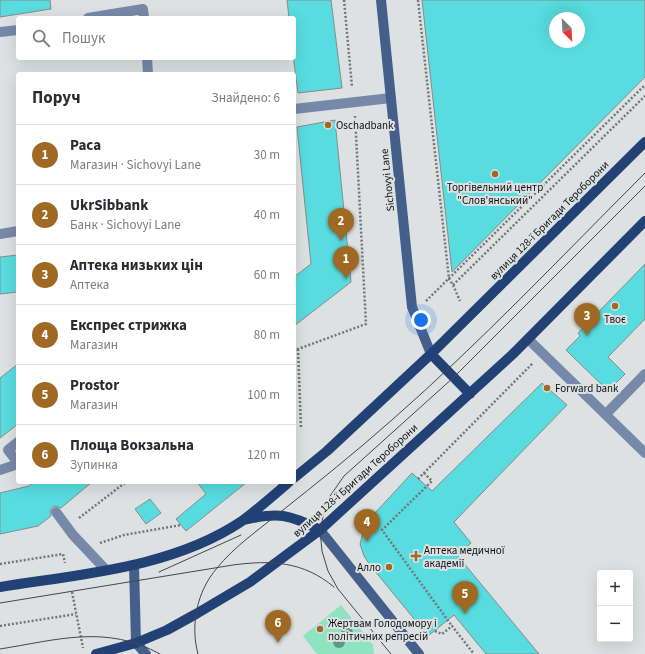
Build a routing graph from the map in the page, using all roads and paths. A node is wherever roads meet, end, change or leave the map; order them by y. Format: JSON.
{"nodes":[{"id":1,"x":344,"y":0,"type":"edge"},
{"id":2,"x":381,"y":0,"type":"edge"},
{"id":3,"x":418,"y":0,"type":"edge"},
{"id":4,"x":100,"y":16,"type":"edge"},
{"id":5,"x":144,"y":16,"type":"edge"},
{"id":6,"x":16,"y":30,"type":"edge"},
{"id":7,"x":0,"y":32,"type":"edge"},
{"id":8,"x":147,"y":60,"type":"edge"},
{"id":9,"x":148,"y":72,"type":"edge"},
{"id":10,"x":645,"y":85,"type":"edge"},
{"id":11,"x":645,"y":96,"type":"edge"},
{"id":12,"x":391,"y":98,"type":"junction"},
{"id":13,"x":354,"y":102,"type":"junction"},
{"id":14,"x":296,"y":109,"type":"edge"},
{"id":15,"x":645,"y":142,"type":"edge"},
{"id":16,"x":645,"y":221,"type":"edge"},
{"id":17,"x":16,"y":231,"type":"edge"},
{"id":18,"x":0,"y":234,"type":"edge"},
{"id":19,"x":449,"y":279,"type":"junction"},
{"id":20,"x":454,"y":285,"type":"junction"},
{"id":21,"x":460,"y":300,"type":"dead end"},
{"id":22,"x":412,"y":307,"type":"junction"},
{"id":23,"x":528,"y":339,"type":"junction"},
{"id":24,"x":298,"y":349,"type":"joint"},
{"id":25,"x":431,"y":354,"type":"junction"},
{"id":26,"x":529,"y":368,"type":"dead end"},
{"id":27,"x":645,"y":374,"type":"edge"},
{"id":28,"x":470,"y":394,"type":"junction"},
{"id":29,"x":606,"y":414,"type":"junction"},
{"id":30,"x":300,"y":428,"type":"dead end"},
{"id":31,"x":16,"y":444,"type":"edge"},
{"id":32,"x":645,"y":454,"type":"edge"},
{"id":33,"x":16,"y":461,"type":"edge"},
{"id":34,"x":16,"y":465,"type":"edge"},
{"id":35,"x":0,"y":470,"type":"edge"},
{"id":36,"x":424,"y":473,"type":"junction"},
{"id":37,"x":296,"y":476,"type":"edge"},
{"id":38,"x":418,"y":478,"type":"dead end"},
{"id":39,"x":123,"y":484,"type":"edge"},
{"id":40,"x":287,"y":484,"type":"edge"},
{"id":41,"x":56,"y":512,"type":"dead end"},
{"id":42,"x":242,"y":520,"type":"junction"},
{"id":43,"x":181,"y":525,"type":"dead end"},
{"id":44,"x":320,"y":530,"type":"junction"},
{"id":45,"x":73,"y":535,"type":"junction"},
{"id":46,"x":85,"y":547,"type":"junction"},
{"id":47,"x":63,"y":554,"type":"junction"},
{"id":48,"x":0,"y":564,"type":"edge"},
{"id":49,"x":134,"y":565,"type":"junction"},
{"id":50,"x":106,"y":570,"type":"junction"},
{"id":51,"x":69,"y":576,"type":"junction"},
{"id":52,"x":0,"y":587,"type":"edge"},
{"id":53,"x":76,"y":614,"type":"junction"},
{"id":54,"x":0,"y":626,"type":"edge"},
{"id":55,"x":452,"y":626,"type":"junction"},
{"id":56,"x":435,"y":631,"type":"dead end"},
{"id":57,"x":136,"y":643,"type":"junction"},
{"id":58,"x":84,"y":654,"type":"edge"},
{"id":59,"x":96,"y":654,"type":"edge"},
{"id":60,"x":146,"y":654,"type":"edge"},
{"id":61,"x":419,"y":654,"type":"edge"},
{"id":62,"x":474,"y":654,"type":"edge"}],
"edges":[{"from":1,"to":13,"type":"path"},
{"from":2,"to":12,"type":"street","name":"Sichovyi Lane"},
{"from":3,"to":19,"type":"path"},
{"from":4,"to":5,"type":"lane"},
{"from":6,"to":7,"type":"lane"},
{"from":8,"to":9,"type":"lane"},
{"from":10,"to":19,"type":"path"},
{"from":11,"to":20,"type":"path"},
{"from":12,"to":13,"type":"lane"},
{"from":12,"to":22,"type":"street","name":"Sichovyi Lane"},
{"from":13,"to":14,"type":"lane"},
{"from":13,"to":24,"type":"path"},
{"from":15,"to":25,"type":"main road","name":"вулиця 128-ї Бригади Тероборони"},
{"from":16,"to":23,"type":"main road","name":"вулиця 128-ї Бригади Тероборони"},
{"from":17,"to":18,"type":"lane"},
{"from":19,"to":20,"type":"path"},
{"from":19,"to":22,"type":"path"},
{"from":20,"to":21,"type":"path"},
{"from":22,"to":25,"type":"street","name":"Sichovyi Lane"},
{"from":23,"to":28,"type":"main road","name":"вулиця 128-ї Бригади Тероборони"},
{"from":23,"to":29,"type":"lane"},
{"from":24,"to":30,"type":"path"},
{"from":25,"to":28,"type":"main road"},
{"from":25,"to":37,"type":"main road","name":"вулиця 128-ї Бригади Тероборони"},
{"from":26,"to":36,"type":"path"},
{"from":27,"to":29,"type":"lane"},
{"from":28,"to":44,"type":"main road","name":"вулиця 128-ї Бригади Тероборони"},
{"from":29,"to":32,"type":"lane"},
{"from":31,"to":33,"type":"lane"},
{"from":34,"to":35,"type":"lane"},
{"from":36,"to":38,"type":"path"},
{"from":36,"to":55,"type":"path"},
{"from":39,"to":45,"type":"path"},
{"from":40,"to":42,"type":"main road"},
{"from":41,"to":45,"type":"lane"},
{"from":42,"to":44,"type":"main road"},
{"from":42,"to":49,"type":"main road"},
{"from":43,"to":46,"type":"path"},
{"from":44,"to":57,"type":"main road","name":"вулиця 128-ї Бригади Тероборони"},
{"from":44,"to":61,"type":"street"},
{"from":45,"to":46,"type":"lane"},
{"from":45,"to":47,"type":"path"},
{"from":46,"to":47,"type":"path"},
{"from":46,"to":50,"type":"lane"},
{"from":47,"to":48,"type":"path"},
{"from":47,"to":51,"type":"path"},
{"from":49,"to":50,"type":"main road"},
{"from":49,"to":57,"type":"street"},
{"from":50,"to":51,"type":"main road"},
{"from":51,"to":52,"type":"main road"},
{"from":51,"to":53,"type":"path"},
{"from":53,"to":54,"type":"path"},
{"from":53,"to":58,"type":"path"},
{"from":55,"to":56,"type":"path"},
{"from":55,"to":62,"type":"path"},
{"from":57,"to":59,"type":"main road","name":"вулиця 128-ї Бригади Тероборони"},
{"from":57,"to":60,"type":"street"}]}
